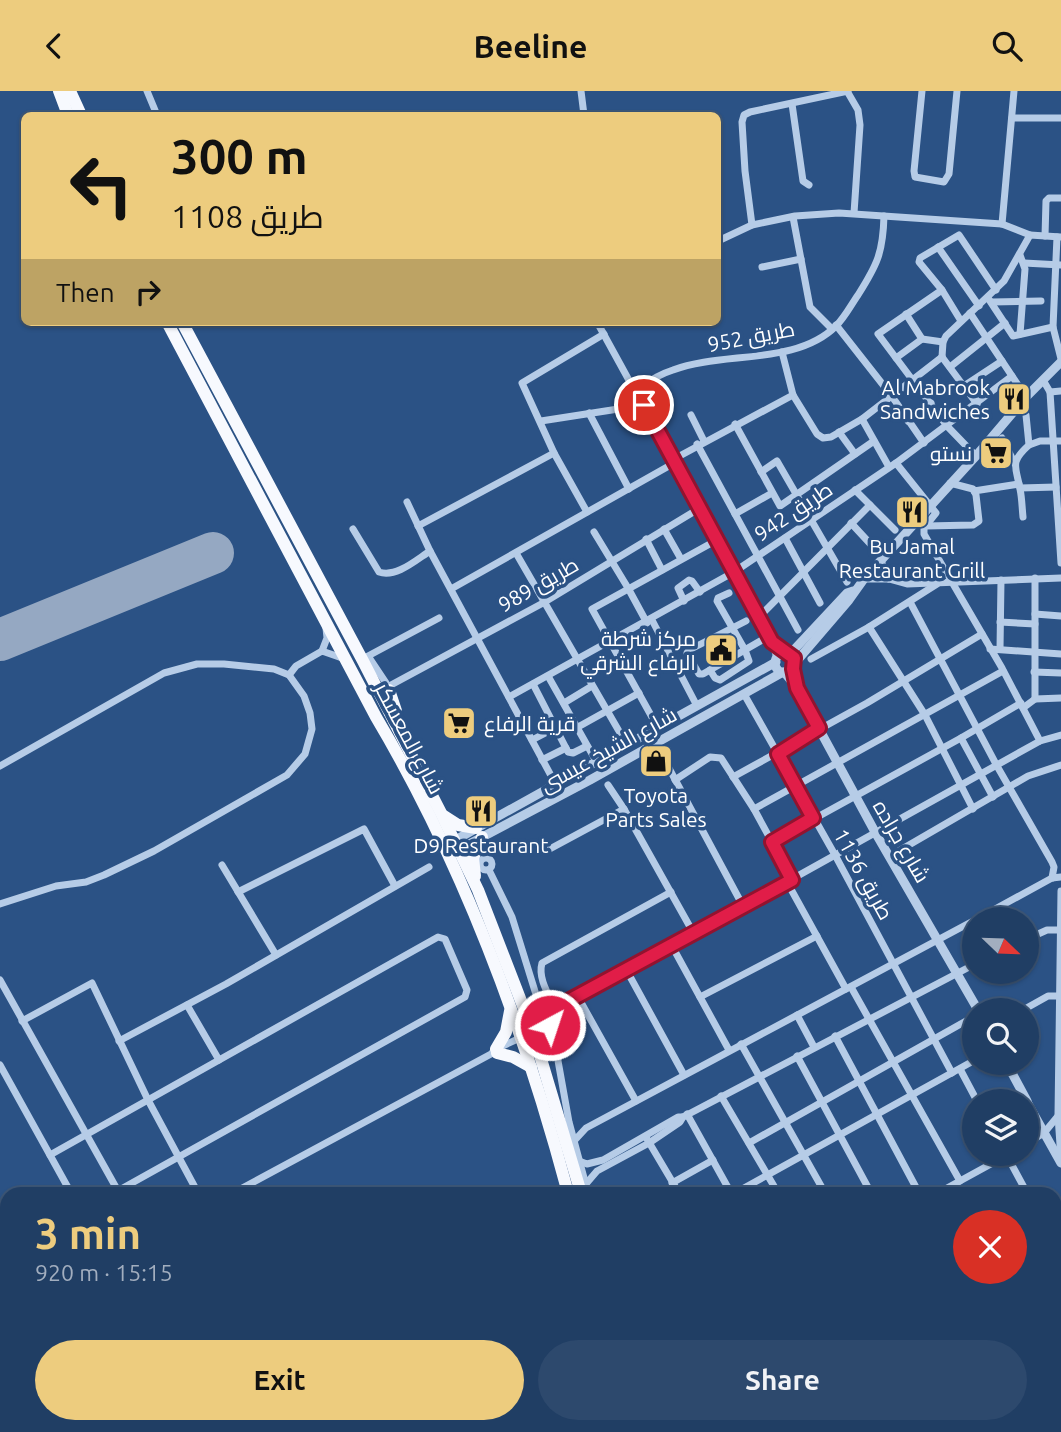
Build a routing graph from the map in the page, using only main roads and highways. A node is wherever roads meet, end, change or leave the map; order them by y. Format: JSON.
{"nodes":[{"id":1,"x":59,"y":91,"type":"edge"},
{"id":2,"x":70,"y":91,"type":"edge"},
{"id":3,"x":67,"y":112,"type":"edge"},
{"id":4,"x":80,"y":112,"type":"edge"},
{"id":5,"x":169,"y":326,"type":"edge"},
{"id":6,"x":185,"y":326,"type":"edge"},
{"id":7,"x":369,"y":673,"type":"junction"},
{"id":8,"x":403,"y":741,"type":"junction"},
{"id":9,"x":441,"y":813,"type":"junction"},
{"id":10,"x":451,"y":848,"type":"junction"},
{"id":11,"x":478,"y":890,"type":"junction"},
{"id":12,"x":511,"y":1007,"type":"junction"},
{"id":13,"x":531,"y":1067,"type":"junction"},
{"id":14,"x":566,"y":1187,"type":"edge"},
{"id":15,"x":584,"y":1187,"type":"edge"}],
"edges":[{"from":1,"to":3,"type":"main road"},
{"from":2,"to":4,"type":"main road"},
{"from":5,"to":10,"type":"main road","name":"شارع المعسكر"},
{"from":6,"to":7,"type":"main road","name":"شارع المعسكر"},
{"from":7,"to":8,"type":"main road","name":"شارع المعسكر"},
{"from":7,"to":8,"type":"main road"},
{"from":8,"to":9,"type":"main road","name":"شارع المعسكر"},
{"from":9,"to":10,"type":"main road","name":"شارع المعسكر"},
{"from":9,"to":11,"type":"main road"},
{"from":10,"to":11,"type":"main road","name":"شارع المعسكر"},
{"from":10,"to":12,"type":"main road","name":"شارع المعسكر"},
{"from":11,"to":15,"type":"main road","name":"شارع المعسكر"},
{"from":12,"to":13,"type":"main road","name":"شارع المعسكر"},
{"from":12,"to":13,"type":"main road"},
{"from":13,"to":14,"type":"main road","name":"شارع المعسكر"}]}
